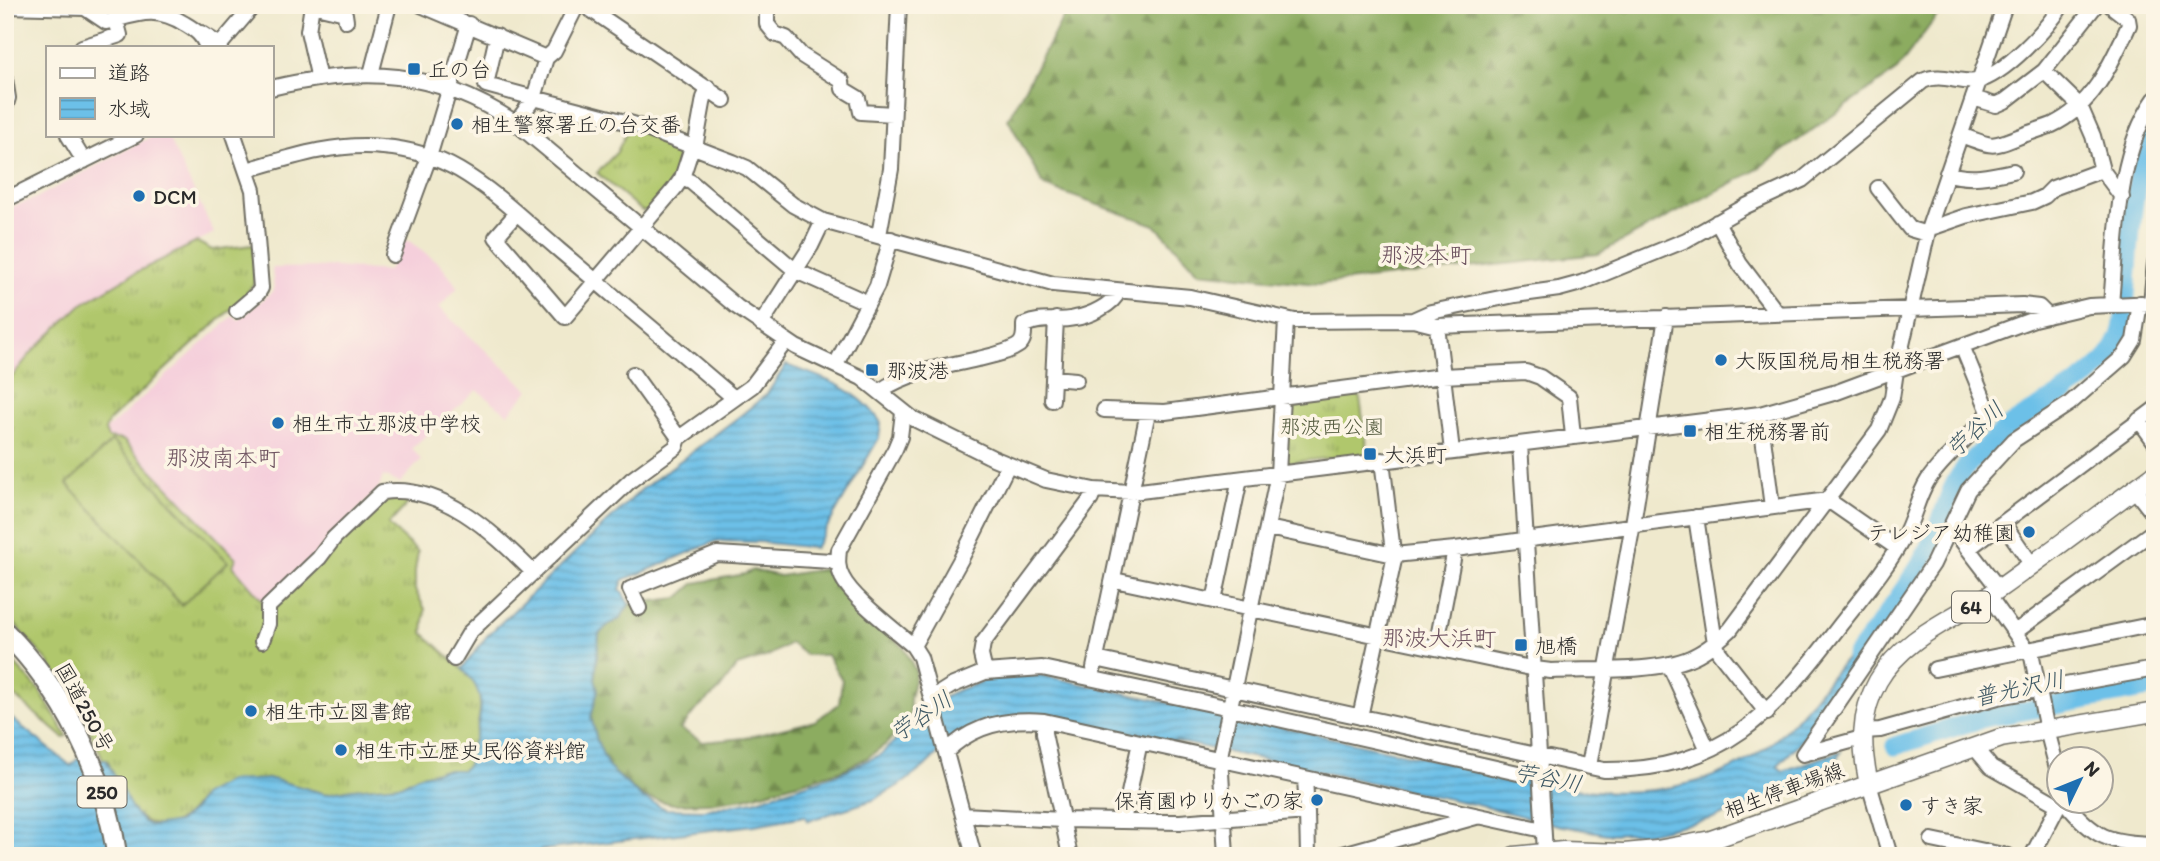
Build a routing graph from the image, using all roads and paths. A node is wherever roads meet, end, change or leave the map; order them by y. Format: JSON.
{"nodes":[{"id":1,"x":254,"y":5,"type":"edge"},
{"id":2,"x":389,"y":5,"type":"edge"},
{"id":3,"x":421,"y":5,"type":"edge"},
{"id":4,"x":577,"y":5,"type":"edge"},
{"id":5,"x":584,"y":5,"type":"edge"},
{"id":6,"x":900,"y":5,"type":"edge"},
{"id":7,"x":2005,"y":5,"type":"edge"},
{"id":8,"x":2062,"y":5,"type":"edge"},
{"id":9,"x":2096,"y":5,"type":"edge"},
{"id":10,"x":2110,"y":5,"type":"edge"},
{"id":11,"x":5,"y":6,"type":"edge"},
{"id":12,"x":767,"y":13,"type":"dead end"},
{"id":13,"x":116,"y":20,"type":"junction"},
{"id":14,"x":346,"y":21,"type":"dead end"},
{"id":15,"x":470,"y":24,"type":"junction"},
{"id":16,"x":497,"y":36,"type":"junction"},
{"id":17,"x":123,"y":41,"type":"edge"},
{"id":18,"x":89,"y":46,"type":"edge"},
{"id":19,"x":216,"y":46,"type":"edge"},
{"id":20,"x":218,"y":46,"type":"edge"},
{"id":21,"x":547,"y":58,"type":"junction"},
{"id":22,"x":2044,"y":71,"type":"junction"},
{"id":23,"x":371,"y":74,"type":"junction"},
{"id":24,"x":5,"y":79,"type":"edge"},
{"id":25,"x":319,"y":79,"type":"junction"},
{"id":26,"x":1979,"y":80,"type":"junction"},
{"id":27,"x":273,"y":88,"type":"edge"},
{"id":28,"x":709,"y":88,"type":"junction"},
{"id":29,"x":451,"y":89,"type":"junction"},
{"id":30,"x":534,"y":98,"type":"junction"},
{"id":31,"x":1973,"y":98,"type":"junction"},
{"id":32,"x":2155,"y":99,"type":"edge"},
{"id":33,"x":724,"y":100,"type":"dead end"},
{"id":34,"x":2080,"y":106,"type":"junction"},
{"id":35,"x":5,"y":108,"type":"edge"},
{"id":36,"x":893,"y":114,"type":"junction"},
{"id":37,"x":516,"y":123,"type":"junction"},
{"id":38,"x":1961,"y":135,"type":"junction"},
{"id":39,"x":69,"y":136,"type":"edge"},
{"id":40,"x":134,"y":136,"type":"edge"},
{"id":41,"x":234,"y":136,"type":"edge"},
{"id":42,"x":692,"y":147,"type":"junction"},
{"id":43,"x":429,"y":157,"type":"junction"},
{"id":44,"x":84,"y":161,"type":"junction"},
{"id":45,"x":247,"y":170,"type":"junction"},
{"id":46,"x":2102,"y":170,"type":"junction"},
{"id":47,"x":2013,"y":171,"type":"dead end"},
{"id":48,"x":1947,"y":173,"type":"junction"},
{"id":49,"x":682,"y":178,"type":"junction"},
{"id":50,"x":1878,"y":188,"type":"dead end"},
{"id":51,"x":2122,"y":197,"type":"junction"},
{"id":52,"x":5,"y":200,"type":"edge"},
{"id":53,"x":516,"y":214,"type":"junction"},
{"id":54,"x":823,"y":221,"type":"junction"},
{"id":55,"x":1717,"y":222,"type":"junction"},
{"id":56,"x":642,"y":227,"type":"junction"},
{"id":57,"x":1928,"y":231,"type":"junction"},
{"id":58,"x":885,"y":237,"type":"junction"},
{"id":59,"x":393,"y":256,"type":"dead end"},
{"id":60,"x":2155,"y":263,"type":"edge"},
{"id":61,"x":796,"y":271,"type":"junction"},
{"id":62,"x":597,"y":281,"type":"junction"},
{"id":63,"x":1118,"y":292,"type":"junction"},
{"id":64,"x":868,"y":303,"type":"junction"},
{"id":65,"x":2146,"y":303,"type":"edge"},
{"id":66,"x":2113,"y":304,"type":"junction"},
{"id":67,"x":1909,"y":310,"type":"junction"},
{"id":68,"x":237,"y":311,"type":"dead end"},
{"id":69,"x":1778,"y":314,"type":"junction"},
{"id":70,"x":2048,"y":316,"type":"junction"},
{"id":71,"x":1666,"y":317,"type":"junction"},
{"id":72,"x":1056,"y":319,"type":"junction"},
{"id":73,"x":1286,"y":320,"type":"junction"},
{"id":74,"x":1413,"y":320,"type":"junction"},
{"id":75,"x":761,"y":324,"type":"junction"},
{"id":76,"x":1437,"y":326,"type":"junction"},
{"id":77,"x":786,"y":341,"type":"junction"},
{"id":78,"x":1962,"y":346,"type":"junction"},
{"id":79,"x":836,"y":365,"type":"junction"},
{"id":80,"x":1896,"y":371,"type":"junction"},
{"id":81,"x":633,"y":374,"type":"dead end"},
{"id":82,"x":1442,"y":376,"type":"junction"},
{"id":83,"x":1053,"y":379,"type":"junction"},
{"id":84,"x":1076,"y":380,"type":"dead end"},
{"id":85,"x":880,"y":391,"type":"junction"},
{"id":86,"x":1284,"y":396,"type":"junction"},
{"id":87,"x":734,"y":398,"type":"junction"},
{"id":88,"x":1052,"y":400,"type":"dead end"},
{"id":89,"x":2155,"y":409,"type":"edge"},
{"id":90,"x":1104,"y":410,"type":"dead end"},
{"id":91,"x":903,"y":412,"type":"junction"},
{"id":92,"x":1148,"y":412,"type":"junction"},
{"id":93,"x":1760,"y":414,"type":"junction"},
{"id":94,"x":2139,"y":421,"type":"junction"},
{"id":95,"x":1649,"y":428,"type":"junction"},
{"id":96,"x":1573,"y":436,"type":"junction"},
{"id":97,"x":679,"y":438,"type":"junction"},
{"id":98,"x":2155,"y":442,"type":"edge"},
{"id":99,"x":1520,"y":444,"type":"junction"},
{"id":100,"x":1452,"y":452,"type":"junction"},
{"id":101,"x":1382,"y":460,"type":"junction"},
{"id":102,"x":1008,"y":465,"type":"junction"},
{"id":103,"x":1278,"y":474,"type":"junction"},
{"id":104,"x":2155,"y":474,"type":"edge"},
{"id":105,"x":1240,"y":479,"type":"junction"},
{"id":106,"x":1094,"y":489,"type":"junction"},
{"id":107,"x":2134,"y":489,"type":"junction"},
{"id":108,"x":1132,"y":492,"type":"junction"},
{"id":109,"x":1828,"y":500,"type":"junction"},
{"id":110,"x":1772,"y":507,"type":"junction"},
{"id":111,"x":2155,"y":516,"type":"edge"},
{"id":112,"x":1696,"y":517,"type":"junction"},
{"id":113,"x":2003,"y":523,"type":"junction"},
{"id":114,"x":1633,"y":524,"type":"junction"},
{"id":115,"x":1268,"y":527,"type":"junction"},
{"id":116,"x":2155,"y":530,"type":"edge"},
{"id":117,"x":1950,"y":532,"type":"junction"},
{"id":118,"x":1527,"y":538,"type":"junction"},
{"id":119,"x":1897,"y":548,"type":"junction"},
{"id":120,"x":1455,"y":549,"type":"junction"},
{"id":121,"x":1968,"y":549,"type":"junction"},
{"id":122,"x":1394,"y":555,"type":"junction"},
{"id":123,"x":838,"y":564,"type":"junction"},
{"id":124,"x":2032,"y":565,"type":"junction"},
{"id":125,"x":532,"y":571,"type":"junction"},
{"id":126,"x":1114,"y":580,"type":"junction"},
{"id":127,"x":1994,"y":592,"type":"junction"},
{"id":128,"x":1214,"y":601,"type":"junction"},
{"id":129,"x":639,"y":608,"type":"dead end"},
{"id":130,"x":1251,"y":609,"type":"junction"},
{"id":131,"x":2155,"y":624,"type":"edge"},
{"id":132,"x":5,"y":632,"type":"edge"},
{"id":133,"x":2015,"y":632,"type":"junction"},
{"id":134,"x":1377,"y":636,"type":"junction"},
{"id":135,"x":262,"y":641,"type":"dead end"},
{"id":136,"x":1715,"y":643,"type":"junction"},
{"id":137,"x":913,"y":646,"type":"junction"},
{"id":138,"x":1436,"y":648,"type":"junction"},
{"id":139,"x":2029,"y":650,"type":"junction"},
{"id":140,"x":454,"y":659,"type":"dead end"},
{"id":141,"x":1096,"y":659,"type":"junction"},
{"id":142,"x":1669,"y":664,"type":"junction"},
{"id":143,"x":1607,"y":668,"type":"junction"},
{"id":144,"x":1535,"y":669,"type":"junction"},
{"id":145,"x":1935,"y":669,"type":"dead end"},
{"id":146,"x":2155,"y":669,"type":"edge"},
{"id":147,"x":985,"y":671,"type":"junction"},
{"id":148,"x":1093,"y":678,"type":"junction"},
{"id":149,"x":1234,"y":690,"type":"junction"},
{"id":150,"x":2039,"y":691,"type":"junction"},
{"id":151,"x":933,"y":701,"type":"junction"},
{"id":152,"x":1230,"y":710,"type":"junction"},
{"id":153,"x":2153,"y":710,"type":"edge"},
{"id":154,"x":1767,"y":713,"type":"junction"},
{"id":155,"x":1360,"y":717,"type":"junction"},
{"id":156,"x":1044,"y":721,"type":"junction"},
{"id":157,"x":2046,"y":726,"type":"junction"},
{"id":158,"x":1862,"y":734,"type":"junction"},
{"id":159,"x":1140,"y":742,"type":"junction"},
{"id":160,"x":1977,"y":746,"type":"junction"},
{"id":161,"x":2052,"y":746,"type":"edge"},
{"id":162,"x":945,"y":749,"type":"junction"},
{"id":163,"x":1709,"y":750,"type":"junction"},
{"id":164,"x":1539,"y":755,"type":"junction"},
{"id":165,"x":1220,"y":758,"type":"junction"},
{"id":166,"x":1589,"y":766,"type":"junction"},
{"id":167,"x":1518,"y":774,"type":"dead end"},
{"id":168,"x":1305,"y":778,"type":"junction"},
{"id":169,"x":1869,"y":784,"type":"junction"},
{"id":170,"x":2044,"y":794,"type":"edge"},
{"id":171,"x":1307,"y":812,"type":"junction"},
{"id":172,"x":963,"y":815,"type":"junction"},
{"id":173,"x":1480,"y":816,"type":"junction"},
{"id":174,"x":2054,"y":816,"type":"edge"},
{"id":175,"x":2077,"y":816,"type":"edge"},
{"id":176,"x":1063,"y":820,"type":"junction"},
{"id":177,"x":1224,"y":820,"type":"junction"},
{"id":178,"x":1123,"y":821,"type":"junction"},
{"id":179,"x":1543,"y":827,"type":"junction"},
{"id":180,"x":1711,"y":840,"type":"junction"},
{"id":181,"x":1932,"y":840,"type":"dead end"},
{"id":182,"x":2155,"y":844,"type":"edge"},
{"id":183,"x":1545,"y":852,"type":"junction"},
{"id":184,"x":1624,"y":854,"type":"edge"},
{"id":185,"x":2035,"y":855,"type":"edge"},
{"id":186,"x":117,"y":856,"type":"edge"},
{"id":187,"x":974,"y":856,"type":"edge"},
{"id":188,"x":1070,"y":856,"type":"edge"},
{"id":189,"x":1226,"y":856,"type":"edge"},
{"id":190,"x":1308,"y":856,"type":"edge"},
{"id":191,"x":1336,"y":856,"type":"edge"},
{"id":192,"x":1514,"y":856,"type":"edge"},
{"id":193,"x":1720,"y":856,"type":"edge"},
{"id":194,"x":1890,"y":856,"type":"edge"},
{"id":195,"x":2008,"y":856,"type":"edge"}],
"edges":[{"from":1,"to":20,"type":"street"},
{"from":2,"to":23,"type":"street"},
{"from":3,"to":15,"type":"street"},
{"from":4,"to":21,"type":"street"},
{"from":5,"to":28,"type":"street"},
{"from":6,"to":36,"type":"street"},
{"from":7,"to":26,"type":"street"},
{"from":8,"to":26,"type":"street"},
{"from":9,"to":22,"type":"street"},
{"from":10,"to":34,"type":"street"},
{"from":11,"to":13,"type":"street"},
{"from":12,"to":36,"type":"street"},
{"from":13,"to":17,"type":"street"},
{"from":13,"to":19,"type":"street"},
{"from":14,"to":25,"type":"street"},
{"from":15,"to":16,"type":"street"},
{"from":15,"to":29,"type":"street"},
{"from":16,"to":21,"type":"street"},
{"from":16,"to":30,"type":"street"},
{"from":17,"to":18,"type":"street"},
{"from":21,"to":30,"type":"street"},
{"from":22,"to":31,"type":"street"},
{"from":22,"to":34,"type":"street"},
{"from":23,"to":25,"type":"street"},
{"from":23,"to":29,"type":"street"},
{"from":24,"to":35,"type":"street"},
{"from":25,"to":27,"type":"street"},
{"from":26,"to":31,"type":"street"},
{"from":26,"to":55,"type":"street"},
{"from":28,"to":33,"type":"street"},
{"from":28,"to":42,"type":"street"},
{"from":29,"to":37,"type":"street"},
{"from":29,"to":43,"type":"street"},
{"from":30,"to":37,"type":"street"},
{"from":30,"to":42,"type":"street"},
{"from":31,"to":38,"type":"street"},
{"from":32,"to":51,"type":"street"},
{"from":34,"to":38,"type":"street"},
{"from":34,"to":46,"type":"street"},
{"from":36,"to":58,"type":"street"},
{"from":37,"to":56,"type":"street"},
{"from":38,"to":48,"type":"street"},
{"from":39,"to":44,"type":"street"},
{"from":40,"to":44,"type":"street"},
{"from":41,"to":45,"type":"street"},
{"from":42,"to":49,"type":"street"},
{"from":42,"to":54,"type":"street"},
{"from":43,"to":45,"type":"street"},
{"from":43,"to":53,"type":"street"},
{"from":43,"to":59,"type":"street"},
{"from":44,"to":52,"type":"street"},
{"from":45,"to":68,"type":"street"},
{"from":46,"to":51,"type":"street"},
{"from":46,"to":57,"type":"street"},
{"from":47,"to":48,"type":"street"},
{"from":48,"to":57,"type":"street"},
{"from":49,"to":56,"type":"street"},
{"from":49,"to":61,"type":"street"},
{"from":50,"to":57,"type":"street"},
{"from":51,"to":66,"type":"street"},
{"from":53,"to":62,"type":"street"},
{"from":53,"to":62,"type":"street"},
{"from":54,"to":58,"type":"street"},
{"from":54,"to":61,"type":"street"},
{"from":55,"to":69,"type":"street"},
{"from":55,"to":74,"type":"street"},
{"from":56,"to":62,"type":"street"},
{"from":56,"to":75,"type":"street"},
{"from":57,"to":67,"type":"street"},
{"from":58,"to":63,"type":"street"},
{"from":58,"to":64,"type":"street"},
{"from":60,"to":65,"type":"street"},
{"from":61,"to":64,"type":"street"},
{"from":61,"to":75,"type":"street"},
{"from":62,"to":87,"type":"street"},
{"from":63,"to":72,"type":"street"},
{"from":63,"to":73,"type":"street"},
{"from":64,"to":79,"type":"street"},
{"from":65,"to":66,"type":"street"},
{"from":65,"to":117,"type":"street"},
{"from":66,"to":70,"type":"street"},
{"from":67,"to":69,"type":"street"},
{"from":67,"to":70,"type":"street"},
{"from":67,"to":80,"type":"street"},
{"from":69,"to":71,"type":"street"},
{"from":70,"to":78,"type":"street"},
{"from":71,"to":76,"type":"street"},
{"from":71,"to":95,"type":"street"},
{"from":72,"to":83,"type":"street"},
{"from":72,"to":85,"type":"street"},
{"from":73,"to":74,"type":"street"},
{"from":73,"to":86,"type":"street"},
{"from":74,"to":76,"type":"street"},
{"from":75,"to":77,"type":"street"},
{"from":76,"to":82,"type":"street"},
{"from":77,"to":79,"type":"street"},
{"from":77,"to":87,"type":"street"},
{"from":78,"to":80,"type":"street"},
{"from":78,"to":119,"type":"street"},
{"from":79,"to":85,"type":"street"},
{"from":80,"to":93,"type":"street"},
{"from":80,"to":109,"type":"street"},
{"from":81,"to":97,"type":"street"},
{"from":82,"to":86,"type":"street"},
{"from":82,"to":96,"type":"street"},
{"from":82,"to":100,"type":"street"},
{"from":83,"to":84,"type":"street"},
{"from":83,"to":88,"type":"street"},
{"from":85,"to":91,"type":"street"},
{"from":86,"to":92,"type":"street"},
{"from":86,"to":103,"type":"street"},
{"from":87,"to":97,"type":"street"},
{"from":89,"to":94,"type":"street"},
{"from":90,"to":92,"type":"street"},
{"from":91,"to":102,"type":"street"},
{"from":91,"to":123,"type":"street"},
{"from":92,"to":108,"type":"street"},
{"from":93,"to":95,"type":"street"},
{"from":93,"to":110,"type":"street"},
{"from":94,"to":98,"type":"street"},
{"from":94,"to":113,"type":"street"},
{"from":95,"to":96,"type":"street"},
{"from":95,"to":114,"type":"street"},
{"from":96,"to":99,"type":"street"},
{"from":97,"to":125,"type":"street"},
{"from":99,"to":100,"type":"street"},
{"from":99,"to":118,"type":"street"},
{"from":100,"to":101,"type":"street"},
{"from":101,"to":103,"type":"street"},
{"from":101,"to":122,"type":"street"},
{"from":102,"to":106,"type":"street"},
{"from":102,"to":137,"type":"street"},
{"from":103,"to":105,"type":"street"},
{"from":103,"to":115,"type":"street"},
{"from":104,"to":107,"type":"main road","name":"相生停車場線","number":"64"},
{"from":105,"to":108,"type":"street"},
{"from":105,"to":128,"type":"street"},
{"from":106,"to":108,"type":"street"},
{"from":106,"to":147,"type":"street"},
{"from":107,"to":111,"type":"street"},
{"from":107,"to":124,"type":"main road","name":"相生停車場線","number":"64"},
{"from":108,"to":126,"type":"street"},
{"from":109,"to":110,"type":"street"},
{"from":109,"to":119,"type":"street"},
{"from":109,"to":136,"type":"street"},
{"from":110,"to":112,"type":"street"},
{"from":112,"to":114,"type":"street"},
{"from":112,"to":136,"type":"street"},
{"from":113,"to":121,"type":"street"},
{"from":113,"to":124,"type":"street"},
{"from":114,"to":118,"type":"street"},
{"from":114,"to":143,"type":"street"},
{"from":115,"to":122,"type":"street"},
{"from":115,"to":130,"type":"street"},
{"from":116,"to":133,"type":"street"},
{"from":117,"to":121,"type":"street"},
{"from":117,"to":158,"type":"street"},
{"from":118,"to":120,"type":"street"},
{"from":118,"to":144,"type":"street"},
{"from":119,"to":154,"type":"street"},
{"from":120,"to":122,"type":"street"},
{"from":120,"to":138,"type":"street"},
{"from":121,"to":127,"type":"street"},
{"from":122,"to":134,"type":"street"},
{"from":123,"to":129,"type":"street"},
{"from":123,"to":137,"type":"street"},
{"from":124,"to":127,"type":"main road","name":"相生停車場線","number":"64"},
{"from":125,"to":135,"type":"street"},
{"from":125,"to":140,"type":"street"},
{"from":126,"to":128,"type":"street"},
{"from":126,"to":141,"type":"street"},
{"from":127,"to":133,"type":"street"},
{"from":127,"to":158,"type":"main road","name":"相生停車場線","number":"64"},
{"from":128,"to":130,"type":"street"},
{"from":130,"to":134,"type":"street"},
{"from":130,"to":149,"type":"street"},
{"from":131,"to":139,"type":"street"},
{"from":132,"to":186,"type":"highway","name":"国道250号","number":"250"},
{"from":133,"to":139,"type":"street"},
{"from":134,"to":138,"type":"street"},
{"from":134,"to":155,"type":"street"},
{"from":136,"to":142,"type":"street"},
{"from":136,"to":154,"type":"street"},
{"from":137,"to":151,"type":"street"},
{"from":138,"to":144,"type":"street"},
{"from":139,"to":145,"type":"street"},
{"from":139,"to":150,"type":"street"},
{"from":141,"to":148,"type":"street"},
{"from":141,"to":149,"type":"street"},
{"from":142,"to":143,"type":"street"},
{"from":142,"to":163,"type":"street"},
{"from":143,"to":144,"type":"street"},
{"from":143,"to":166,"type":"street"},
{"from":144,"to":164,"type":"street"},
{"from":146,"to":150,"type":"street"},
{"from":147,"to":148,"type":"street"},
{"from":147,"to":151,"type":"street"},
{"from":148,"to":152,"type":"street"},
{"from":149,"to":152,"type":"street"},
{"from":149,"to":155,"type":"street"},
{"from":150,"to":157,"type":"street"},
{"from":150,"to":158,"type":"street"},
{"from":151,"to":162,"type":"street"},
{"from":152,"to":165,"type":"street"},
{"from":152,"to":167,"type":"street"},
{"from":153,"to":157,"type":"main road"},
{"from":154,"to":163,"type":"street"},
{"from":155,"to":164,"type":"street"},
{"from":156,"to":159,"type":"street"},
{"from":156,"to":162,"type":"street"},
{"from":156,"to":176,"type":"street"},
{"from":157,"to":160,"type":"main road"},
{"from":157,"to":161,"type":"street"},
{"from":158,"to":169,"type":"main road","name":"相生停車場線","number":"64"},
{"from":159,"to":165,"type":"street"},
{"from":159,"to":178,"type":"street"},
{"from":160,"to":169,"type":"main road"},
{"from":160,"to":170,"type":"street"},
{"from":162,"to":172,"type":"street"},
{"from":163,"to":166,"type":"street"},
{"from":164,"to":166,"type":"street"},
{"from":164,"to":179,"type":"street"},
{"from":165,"to":168,"type":"street"},
{"from":165,"to":177,"type":"street"},
{"from":168,"to":171,"type":"street"},
{"from":168,"to":173,"type":"street"},
{"from":169,"to":180,"type":"main road","name":"相生停車場線"},
{"from":169,"to":194,"type":"street"},
{"from":171,"to":177,"type":"street"},
{"from":171,"to":190,"type":"street"},
{"from":172,"to":176,"type":"street"},
{"from":172,"to":187,"type":"street"},
{"from":173,"to":179,"type":"street"},
{"from":173,"to":191,"type":"street"},
{"from":174,"to":185,"type":"street"},
{"from":175,"to":182,"type":"street"},
{"from":176,"to":178,"type":"street"},
{"from":176,"to":188,"type":"street"},
{"from":177,"to":178,"type":"street"},
{"from":177,"to":189,"type":"street"},
{"from":179,"to":183,"type":"street"},
{"from":180,"to":184,"type":"main road","name":"相生停車場線"},
{"from":180,"to":193,"type":"street"},
{"from":181,"to":195,"type":"street"},
{"from":183,"to":184,"type":"main road","name":"相生停車場線"},
{"from":183,"to":192,"type":"main road","name":"相生停車場線"}]}
